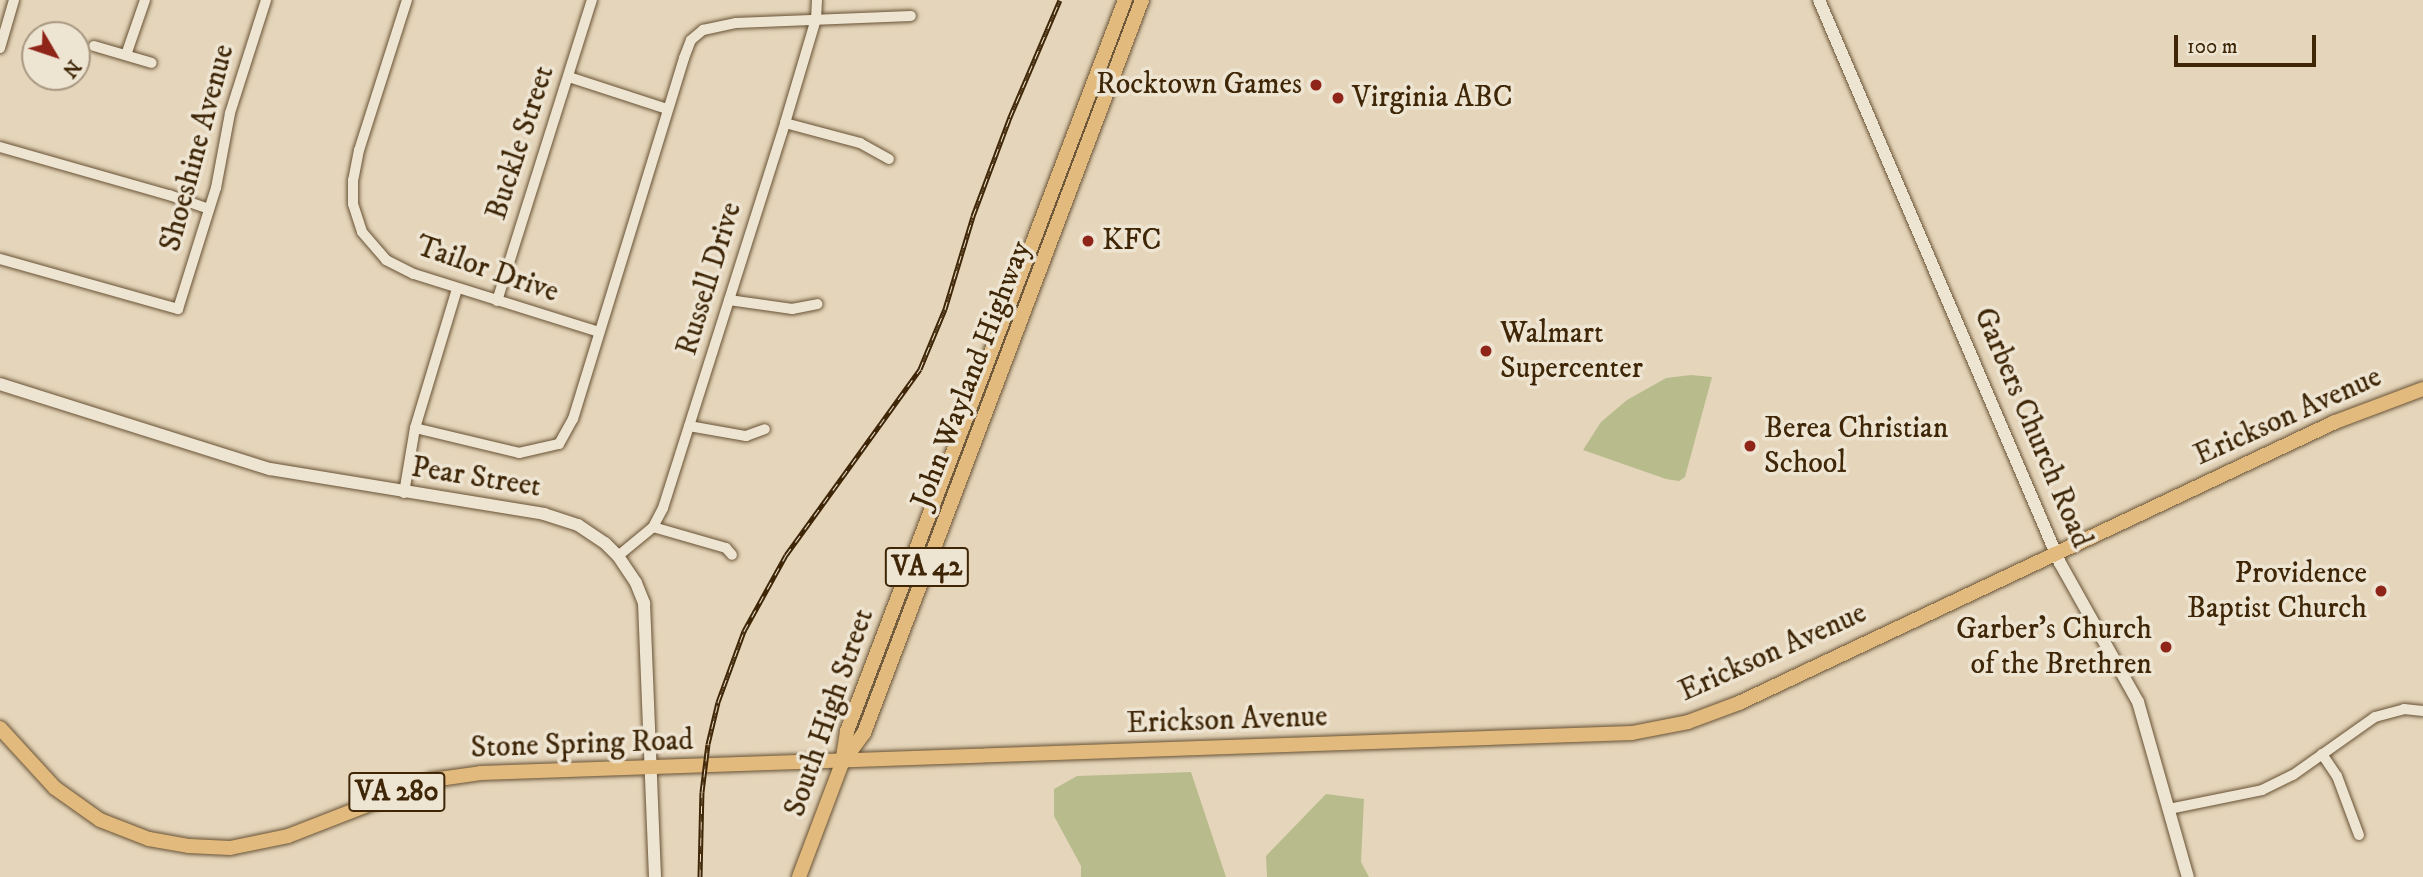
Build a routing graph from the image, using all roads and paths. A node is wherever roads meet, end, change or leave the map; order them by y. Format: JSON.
{"nodes":[{"id":1,"x":14,"y":0,"type":"edge"},
{"id":2,"x":145,"y":0,"type":"edge"},
{"id":3,"x":266,"y":0,"type":"edge"},
{"id":4,"x":407,"y":0,"type":"edge"},
{"id":5,"x":592,"y":0,"type":"edge"},
{"id":6,"x":817,"y":0,"type":"edge"},
{"id":7,"x":1125,"y":0,"type":"edge"},
{"id":8,"x":1142,"y":0,"type":"edge"},
{"id":9,"x":1819,"y":0,"type":"edge"},
{"id":10,"x":911,"y":16,"type":"dead end"},
{"id":11,"x":816,"y":19,"type":"junction"},
{"id":12,"x":93,"y":46,"type":"dead end"},
{"id":13,"x":0,"y":48,"type":"edge"},
{"id":14,"x":126,"y":55,"type":"junction"},
{"id":15,"x":152,"y":64,"type":"dead end"},
{"id":16,"x":569,"y":77,"type":"junction"},
{"id":17,"x":667,"y":109,"type":"junction"},
{"id":18,"x":785,"y":123,"type":"junction"},
{"id":19,"x":0,"y":147,"type":"edge"},
{"id":20,"x":889,"y":159,"type":"dead end"},
{"id":21,"x":209,"y":209,"type":"junction"},
{"id":22,"x":0,"y":259,"type":"edge"},
{"id":23,"x":457,"y":289,"type":"junction"},
{"id":24,"x":729,"y":300,"type":"junction"},
{"id":25,"x":497,"y":301,"type":"junction"},
{"id":26,"x":818,"y":304,"type":"dead end"},
{"id":27,"x":599,"y":332,"type":"junction"},
{"id":28,"x":0,"y":384,"type":"edge"},
{"id":29,"x":2423,"y":389,"type":"edge"},
{"id":30,"x":970,"y":408,"type":"joint"},
{"id":31,"x":690,"y":426,"type":"junction"},
{"id":32,"x":415,"y":428,"type":"junction"},
{"id":33,"x":765,"y":429,"type":"dead end"},
{"id":34,"x":404,"y":493,"type":"junction"},
{"id":35,"x":653,"y":527,"type":"junction"},
{"id":36,"x":2055,"y":552,"type":"junction"},
{"id":37,"x":732,"y":555,"type":"dead end"},
{"id":38,"x":618,"y":556,"type":"junction"},
{"id":39,"x":2423,"y":711,"type":"edge"},
{"id":40,"x":0,"y":729,"type":"edge"},
{"id":41,"x":2322,"y":754,"type":"junction"},
{"id":42,"x":842,"y":763,"type":"junction"},
{"id":43,"x":652,"y":767,"type":"junction"},
{"id":44,"x":2169,"y":808,"type":"junction"},
{"id":45,"x":2359,"y":835,"type":"dead end"},
{"id":46,"x":656,"y":877,"type":"edge"},
{"id":47,"x":799,"y":877,"type":"edge"},
{"id":48,"x":2188,"y":877,"type":"edge"}],
"edges":[{"from":1,"to":13,"type":"street"},
{"from":2,"to":14,"type":"street"},
{"from":3,"to":21,"type":"street","name":"Shoeshine Avenue"},
{"from":4,"to":23,"type":"street","name":"Tailor Drive"},
{"from":5,"to":16,"type":"street","name":"Buckle Street"},
{"from":6,"to":11,"type":"street","name":"Russell Drive"},
{"from":7,"to":30,"type":"main road","name":"John Wayland Highway","number":"VA 42"},
{"from":8,"to":42,"type":"main road","name":"John Wayland Highway","number":"VA 42"},
{"from":9,"to":36,"type":"street","name":"Garbers Church Road"},
{"from":10,"to":11,"type":"street"},
{"from":11,"to":17,"type":"street"},
{"from":11,"to":18,"type":"street","name":"Russell Drive"},
{"from":12,"to":14,"type":"street"},
{"from":14,"to":15,"type":"street"},
{"from":16,"to":17,"type":"street"},
{"from":16,"to":25,"type":"street","name":"Buckle Street"},
{"from":17,"to":27,"type":"street"},
{"from":18,"to":20,"type":"street"},
{"from":18,"to":24,"type":"street","name":"Russell Drive"},
{"from":19,"to":21,"type":"street"},
{"from":21,"to":22,"type":"street","name":"Shoeshine Avenue"},
{"from":23,"to":25,"type":"street","name":"Tailor Drive"},
{"from":23,"to":32,"type":"street"},
{"from":24,"to":26,"type":"street"},
{"from":24,"to":31,"type":"street","name":"Russell Drive"},
{"from":25,"to":27,"type":"street","name":"Tailor Drive"},
{"from":27,"to":32,"type":"street"},
{"from":28,"to":34,"type":"street","name":"Pear Street"},
{"from":29,"to":36,"type":"main road","name":"Erickson Avenue"},
{"from":30,"to":42,"type":"main road","name":"South High Street","number":"VA 42"},
{"from":31,"to":33,"type":"street"},
{"from":31,"to":35,"type":"street","name":"Russell Drive"},
{"from":32,"to":34,"type":"street"},
{"from":34,"to":38,"type":"street","name":"Pear Street"},
{"from":35,"to":37,"type":"street"},
{"from":35,"to":38,"type":"street","name":"Russell Drive"},
{"from":36,"to":42,"type":"main road","name":"Erickson Avenue"},
{"from":36,"to":44,"type":"street","name":"Garbers Church Road"},
{"from":38,"to":43,"type":"street","name":"Pear Street"},
{"from":39,"to":41,"type":"street"},
{"from":40,"to":43,"type":"main road","name":"Stone Spring Road","number":"VA 280"},
{"from":41,"to":44,"type":"street"},
{"from":41,"to":45,"type":"street"},
{"from":42,"to":43,"type":"main road","name":"Stone Spring Road","number":"VA 280"},
{"from":42,"to":47,"type":"main road","name":"South High Street","number":"VA 42"},
{"from":43,"to":46,"type":"street","name":"Pear Street"},
{"from":44,"to":48,"type":"street","name":"Garbers Church Road"}]}
